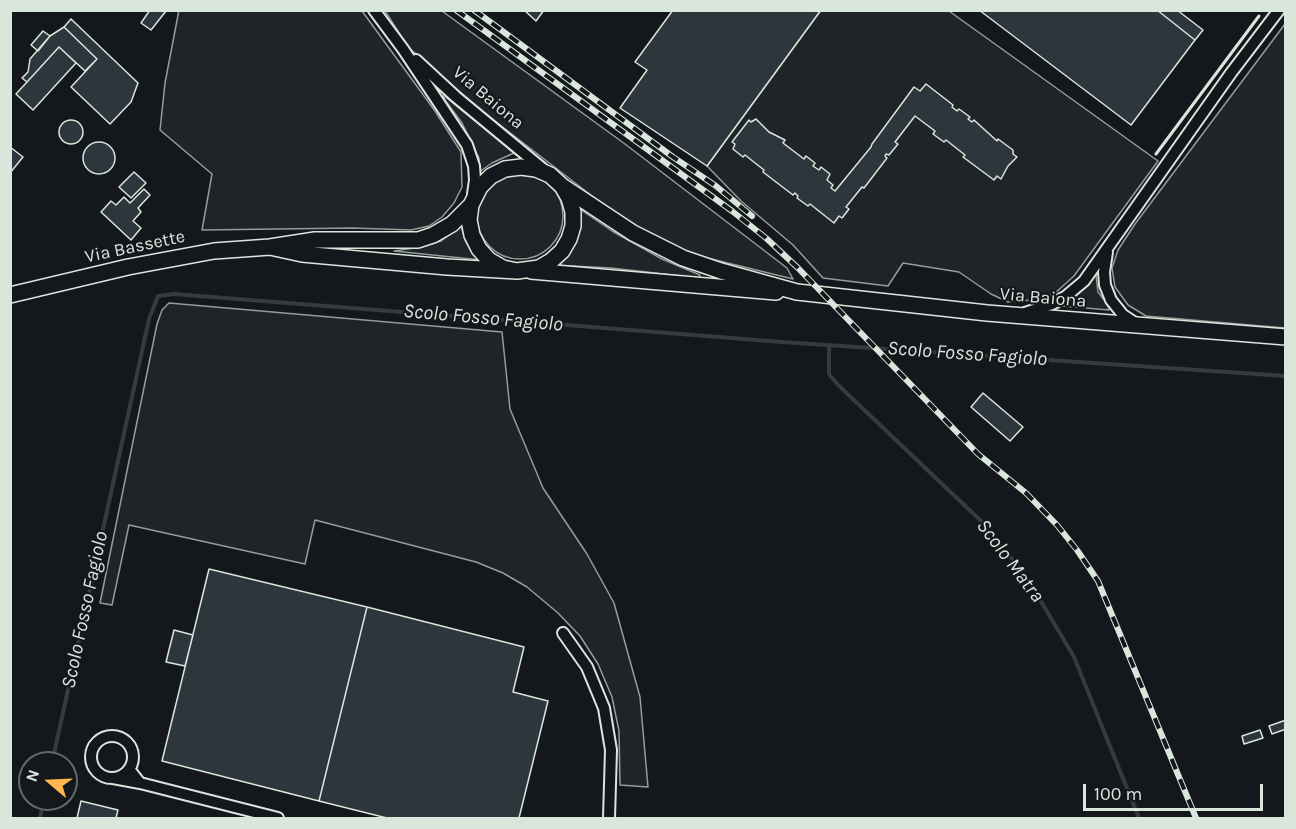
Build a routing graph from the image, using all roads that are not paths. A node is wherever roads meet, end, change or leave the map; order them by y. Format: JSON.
{"nodes":[{"id":1,"x":374,"y":10,"type":"edge"},
{"id":2,"x":1279,"y":10,"type":"edge"},
{"id":3,"x":402,"y":49,"type":"junction"},
{"id":4,"x":550,"y":175,"type":"junction"},
{"id":5,"x":562,"y":186,"type":"junction"},
{"id":6,"x":472,"y":203,"type":"junction"},
{"id":7,"x":270,"y":247,"type":"junction"},
{"id":8,"x":1107,"y":249,"type":"junction"},
{"id":9,"x":521,"y":271,"type":"junction"},
{"id":10,"x":797,"y":292,"type":"junction"},
{"id":11,"x":10,"y":295,"type":"edge"},
{"id":12,"x":1012,"y":315,"type":"junction"},
{"id":13,"x":1141,"y":326,"type":"junction"},
{"id":14,"x":1286,"y":337,"type":"edge"},
{"id":15,"x":563,"y":633,"type":"dead end"},
{"id":16,"x":129,"y":769,"type":"junction"},
{"id":17,"x":109,"y":778,"type":"junction"},
{"id":18,"x":140,"y":783,"type":"junction"},
{"id":19,"x":278,"y":819,"type":"edge"},
{"id":20,"x":609,"y":819,"type":"edge"}],
"edges":[{"from":1,"to":3,"type":"street","name":"Via Baiona"},
{"from":2,"to":8,"type":"street"},
{"from":3,"to":4,"type":"street","name":"Via Baiona"},
{"from":3,"to":6,"type":"street","name":"Via Baiona"},
{"from":4,"to":5,"type":"main road"},
{"from":4,"to":6,"type":"main road"},
{"from":5,"to":9,"type":"main road"},
{"from":5,"to":10,"type":"main road","name":"Via Baiona"},
{"from":6,"to":7,"type":"main road","name":"Via Bassette"},
{"from":6,"to":9,"type":"main road"},
{"from":7,"to":9,"type":"main road","name":"Via Bassette"},
{"from":7,"to":11,"type":"main road","name":"Via Bassette"},
{"from":8,"to":12,"type":"street"},
{"from":8,"to":13,"type":"street"},
{"from":9,"to":10,"type":"main road","name":"Via Baiona"},
{"from":10,"to":12,"type":"main road","name":"Via Baiona"},
{"from":12,"to":13,"type":"main road","name":"Via Baiona"},
{"from":13,"to":14,"type":"main road","name":"Via Baiona"},
{"from":15,"to":20,"type":"street"},
{"from":16,"to":17,"type":"street"},
{"from":16,"to":17,"type":"street"},
{"from":16,"to":18,"type":"street"},
{"from":17,"to":18,"type":"street"},
{"from":18,"to":19,"type":"street"}]}
